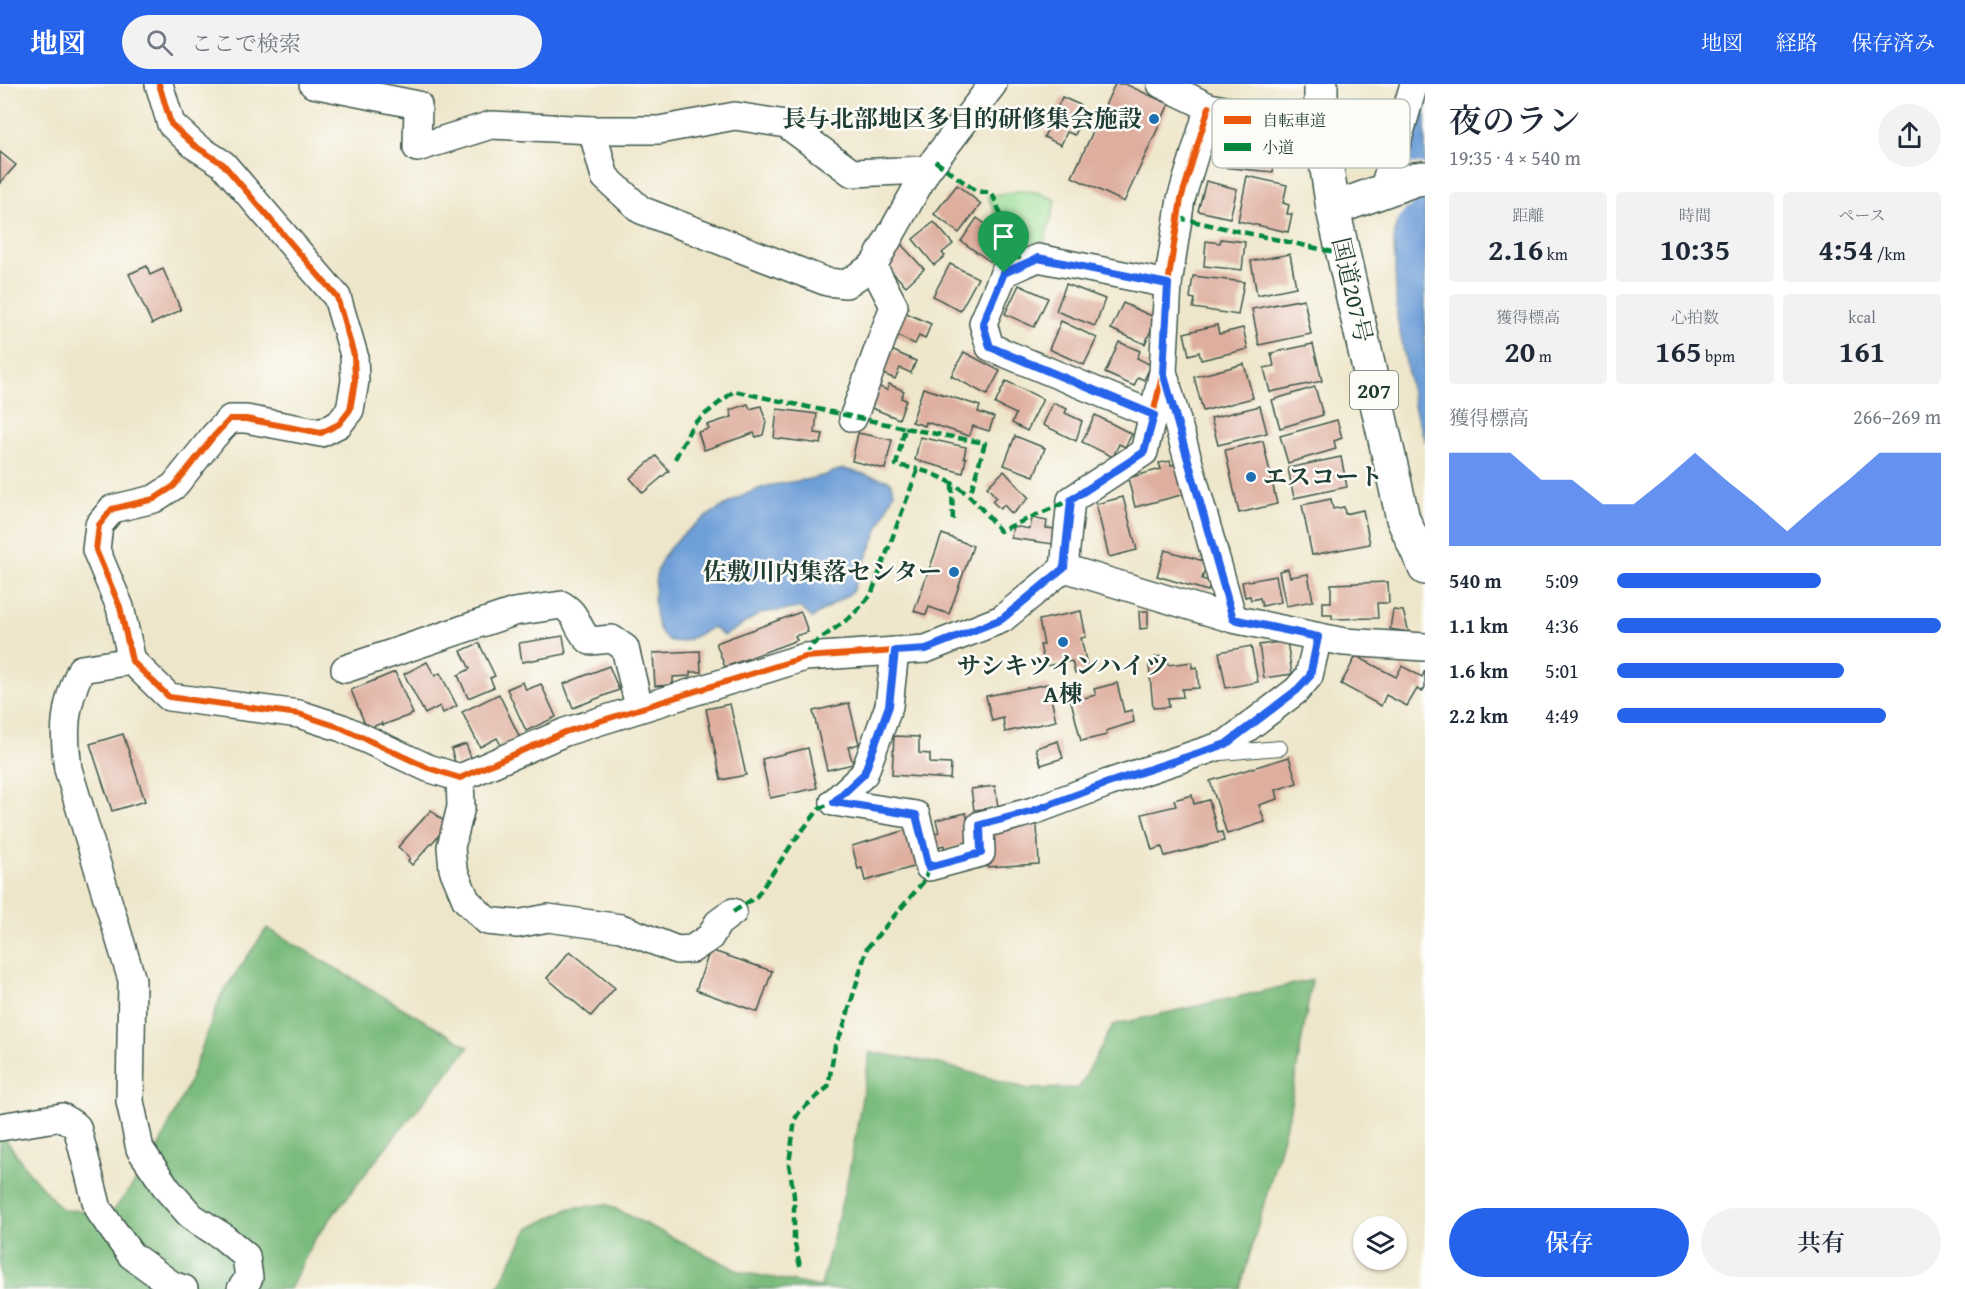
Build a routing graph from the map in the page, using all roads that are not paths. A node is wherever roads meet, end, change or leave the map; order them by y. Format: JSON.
{"nodes":[{"id":1,"x":159,"y":84,"type":"edge"},
{"id":2,"x":313,"y":84,"type":"edge"},
{"id":3,"x":993,"y":84,"type":"edge"},
{"id":4,"x":1161,"y":84,"type":"edge"},
{"id":5,"x":1414,"y":84,"type":"edge"},
{"id":6,"x":1209,"y":107,"type":"junction"},
{"id":7,"x":1212,"y":108,"type":"edge"},
{"id":8,"x":1410,"y":118,"type":"edge"},
{"id":9,"x":592,"y":130,"type":"junction"},
{"id":10,"x":1327,"y":168,"type":"edge"},
{"id":11,"x":1404,"y":168,"type":"edge"},
{"id":12,"x":927,"y":170,"type":"junction"},
{"id":13,"x":1402,"y":185,"type":"edge"},
{"id":14,"x":1333,"y":209,"type":"junction"},
{"id":15,"x":873,"y":266,"type":"junction"},
{"id":16,"x":1168,"y":284,"type":"junction"},
{"id":17,"x":1163,"y":372,"type":"junction"},
{"id":18,"x":1154,"y":415,"type":"junction"},
{"id":19,"x":853,"y":418,"type":"dead end"},
{"id":20,"x":1064,"y":568,"type":"junction"},
{"id":21,"x":1425,"y":568,"type":"edge"},
{"id":22,"x":1233,"y":619,"type":"junction"},
{"id":23,"x":1318,"y":637,"type":"junction"},
{"id":24,"x":1425,"y":647,"type":"edge"},
{"id":25,"x":895,"y":651,"type":"junction"},
{"id":26,"x":132,"y":661,"type":"junction"},
{"id":27,"x":345,"y":669,"type":"dead end"},
{"id":28,"x":639,"y":707,"type":"junction"},
{"id":29,"x":1280,"y":748,"type":"dead end"},
{"id":30,"x":1192,"y":756,"type":"junction"},
{"id":31,"x":460,"y":778,"type":"junction"},
{"id":32,"x":733,"y":912,"type":"dead end"},
{"id":33,"x":0,"y":1127,"type":"edge"},
{"id":34,"x":184,"y":1289,"type":"edge"},
{"id":35,"x":241,"y":1289,"type":"edge"}],
"edges":[{"from":1,"to":26,"type":"street"},
{"from":2,"to":9,"type":"street"},
{"from":3,"to":12,"type":"street"},
{"from":4,"to":6,"type":"street"},
{"from":5,"to":8,"type":"street"},
{"from":6,"to":7,"type":"street"},
{"from":6,"to":16,"type":"street"},
{"from":9,"to":12,"type":"street"},
{"from":9,"to":15,"type":"street"},
{"from":10,"to":14,"type":"main road"},
{"from":11,"to":13,"type":"street"},
{"from":12,"to":15,"type":"street"},
{"from":13,"to":14,"type":"main road","name":"国道207号"},
{"from":14,"to":21,"type":"main road","name":"国道207号","number":"207"},
{"from":15,"to":19,"type":"street"},
{"from":16,"to":17,"type":"street"},
{"from":16,"to":18,"type":"street"},
{"from":17,"to":18,"type":"street"},
{"from":17,"to":22,"type":"street"},
{"from":18,"to":20,"type":"street"},
{"from":20,"to":22,"type":"street"},
{"from":20,"to":25,"type":"street"},
{"from":22,"to":23,"type":"street"},
{"from":23,"to":24,"type":"street"},
{"from":23,"to":30,"type":"street"},
{"from":25,"to":28,"type":"street"},
{"from":25,"to":30,"type":"street"},
{"from":26,"to":31,"type":"street"},
{"from":26,"to":35,"type":"street"},
{"from":27,"to":28,"type":"street"},
{"from":28,"to":31,"type":"street"},
{"from":29,"to":30,"type":"lane"},
{"from":31,"to":32,"type":"street"},
{"from":33,"to":34,"type":"street"}]}
